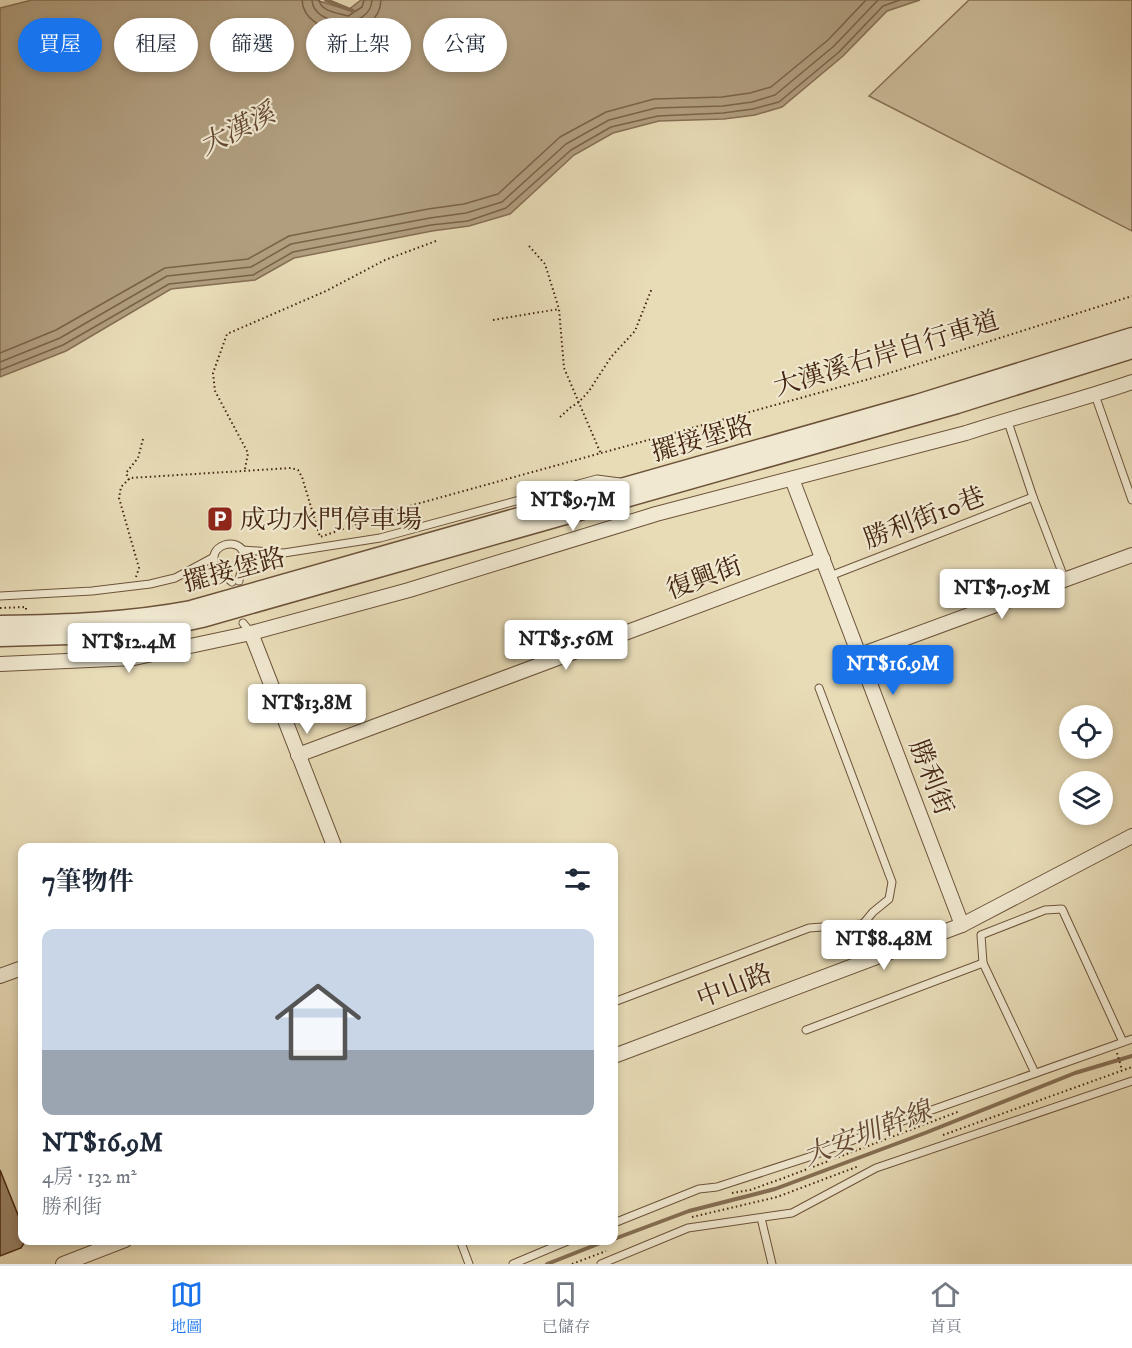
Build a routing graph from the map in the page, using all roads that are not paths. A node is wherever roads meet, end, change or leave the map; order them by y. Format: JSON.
{"nodes":[{"id":1,"x":1132,"y":336,"type":"edge"},
{"id":2,"x":1132,"y":350,"type":"edge"},
{"id":3,"x":1132,"y":382,"type":"edge"},
{"id":4,"x":1095,"y":395,"type":"junction"},
{"id":5,"x":1007,"y":419,"type":"junction"},
{"id":6,"x":792,"y":479,"type":"junction"},
{"id":7,"x":632,"y":484,"type":"junction"},
{"id":8,"x":1033,"y":497,"type":"junction"},
{"id":9,"x":1132,"y":500,"type":"edge"},
{"id":10,"x":242,"y":550,"type":"junction"},
{"id":11,"x":1132,"y":555,"type":"edge"},
{"id":12,"x":214,"y":557,"type":"junction"},
{"id":13,"x":823,"y":559,"type":"junction"},
{"id":14,"x":830,"y":576,"type":"junction"},
{"id":15,"x":1065,"y":580,"type":"junction"},
{"id":16,"x":0,"y":596,"type":"edge"},
{"id":17,"x":0,"y":624,"type":"edge"},
{"id":18,"x":247,"y":626,"type":"junction"},
{"id":19,"x":0,"y":638,"type":"edge"},
{"id":20,"x":860,"y":655,"type":"junction"},
{"id":21,"x":0,"y":664,"type":"edge"},
{"id":22,"x":819,"y":688,"type":"dead end"},
{"id":23,"x":298,"y":755,"type":"junction"},
{"id":24,"x":1132,"y":836,"type":"edge"},
{"id":25,"x":331,"y":843,"type":"edge"},
{"id":26,"x":863,"y":924,"type":"junction"},
{"id":27,"x":962,"y":925,"type":"junction"},
{"id":28,"x":880,"y":956,"type":"junction"},
{"id":29,"x":983,"y":963,"type":"junction"},
{"id":30,"x":18,"y":969,"type":"edge"},
{"id":31,"x":1,"y":971,"type":"edge"},
{"id":32,"x":618,"y":1000,"type":"edge"},
{"id":33,"x":806,"y":1030,"type":"dead end"},
{"id":34,"x":1132,"y":1039,"type":"edge"},
{"id":35,"x":1123,"y":1042,"type":"junction"},
{"id":36,"x":618,"y":1054,"type":"edge"},
{"id":37,"x":1035,"y":1073,"type":"junction"},
{"id":38,"x":1132,"y":1081,"type":"edge"},
{"id":39,"x":760,"y":1218,"type":"junction"},
{"id":40,"x":618,"y":1221,"type":"edge"},
{"id":41,"x":112,"y":1245,"type":"edge"},
{"id":42,"x":462,"y":1245,"type":"edge"},
{"id":43,"x":558,"y":1245,"type":"edge"},
{"id":44,"x":63,"y":1264,"type":"edge"},
{"id":45,"x":469,"y":1264,"type":"edge"},
{"id":46,"x":513,"y":1264,"type":"edge"},
{"id":47,"x":601,"y":1264,"type":"edge"},
{"id":48,"x":772,"y":1264,"type":"edge"}],
"edges":[{"from":1,"to":7,"type":"street","name":"擺接堡路"},
{"from":2,"to":19,"type":"street","name":"擺接堡路"},
{"from":3,"to":4,"type":"street"},
{"from":4,"to":5,"type":"street"},
{"from":4,"to":9,"type":"lane"},
{"from":5,"to":6,"type":"street"},
{"from":5,"to":8,"type":"lane"},
{"from":6,"to":13,"type":"street","name":"勝利街"},
{"from":6,"to":18,"type":"street"},
{"from":7,"to":10,"type":"lane"},
{"from":7,"to":17,"type":"street","name":"擺接堡路"},
{"from":8,"to":14,"type":"lane","name":"勝利街10巷"},
{"from":8,"to":15,"type":"lane"},
{"from":10,"to":12,"type":"lane"},
{"from":10,"to":12,"type":"lane"},
{"from":11,"to":15,"type":"street"},
{"from":12,"to":16,"type":"lane"},
{"from":13,"to":14,"type":"street","name":"勝利街"},
{"from":13,"to":23,"type":"street","name":"復興街"},
{"from":14,"to":20,"type":"street","name":"勝利街"},
{"from":15,"to":20,"type":"street"},
{"from":18,"to":21,"type":"street"},
{"from":18,"to":23,"type":"street"},
{"from":20,"to":27,"type":"street","name":"勝利街"},
{"from":22,"to":26,"type":"lane"},
{"from":23,"to":25,"type":"street"},
{"from":24,"to":27,"type":"street","name":"中山路"},
{"from":26,"to":28,"type":"lane"},
{"from":26,"to":32,"type":"lane"},
{"from":27,"to":28,"type":"street","name":"中山路"},
{"from":28,"to":36,"type":"street","name":"中山路"},
{"from":29,"to":33,"type":"lane"},
{"from":29,"to":35,"type":"lane"},
{"from":29,"to":37,"type":"lane"},
{"from":30,"to":31,"type":"street"},
{"from":34,"to":35,"type":"lane"},
{"from":35,"to":37,"type":"lane"},
{"from":37,"to":40,"type":"lane"},
{"from":38,"to":39,"type":"lane"},
{"from":39,"to":47,"type":"lane"},
{"from":39,"to":48,"type":"lane"},
{"from":41,"to":44,"type":"street"},
{"from":42,"to":45,"type":"lane"},
{"from":43,"to":46,"type":"lane"}]}
